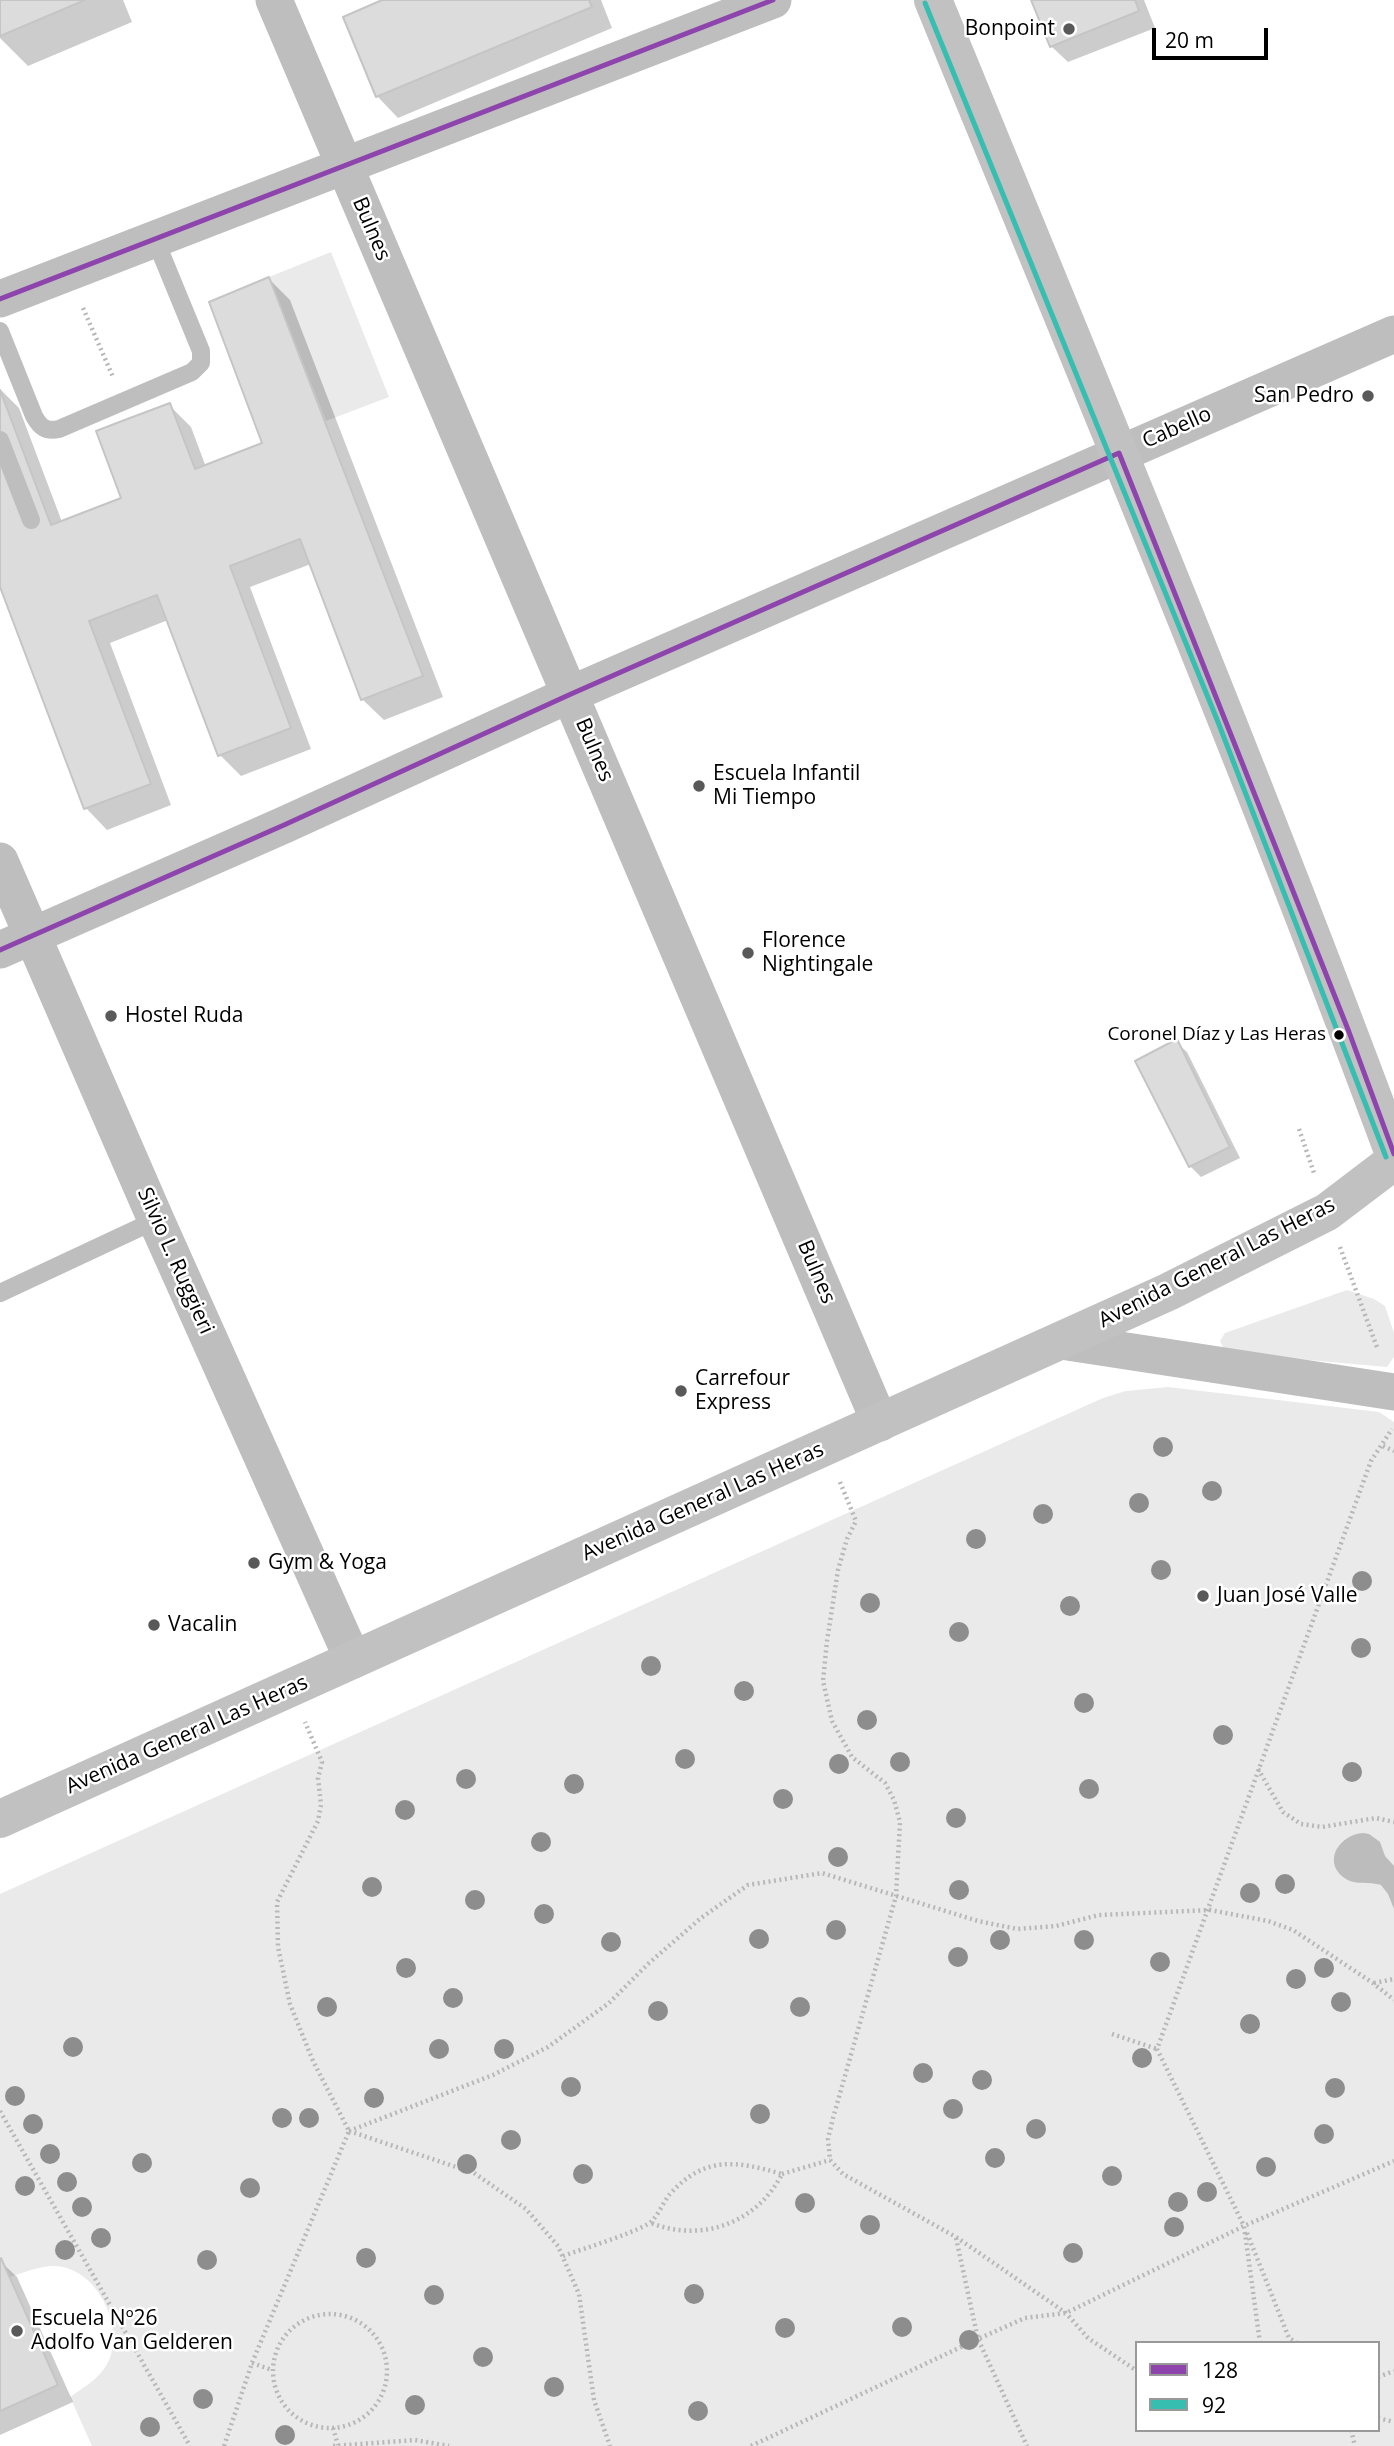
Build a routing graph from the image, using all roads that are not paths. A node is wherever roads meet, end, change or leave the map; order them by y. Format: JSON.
{"nodes":[{"id":1,"x":274,"y":0,"type":"edge"},
{"id":2,"x":773,"y":0,"type":"edge"},
{"id":3,"x":933,"y":0,"type":"edge"},
{"id":4,"x":343,"y":166,"type":"junction"},
{"id":5,"x":155,"y":239,"type":"junction"},
{"id":6,"x":0,"y":299,"type":"edge"},
{"id":7,"x":0,"y":331,"type":"edge"},
{"id":8,"x":1394,"y":334,"type":"edge"},
{"id":9,"x":0,"y":440,"type":"edge"},
{"id":10,"x":1119,"y":453,"type":"junction"},
{"id":11,"x":31,"y":520,"type":"dead end"},
{"id":12,"x":571,"y":694,"type":"junction"},
{"id":13,"x":0,"y":861,"type":"edge"},
{"id":14,"x":33,"y":936,"type":"junction"},
{"id":15,"x":0,"y":950,"type":"edge"},
{"id":16,"x":1394,"y":1154,"type":"edge"},
{"id":17,"x":1394,"y":1161,"type":"edge"},
{"id":18,"x":156,"y":1220,"type":"junction"},
{"id":19,"x":0,"y":1293,"type":"edge"},
{"id":20,"x":1061,"y":1341,"type":"junction"},
{"id":21,"x":1393,"y":1403,"type":"edge"},
{"id":22,"x":880,"y":1423,"type":"junction"},
{"id":23,"x":353,"y":1660,"type":"junction"},
{"id":24,"x":0,"y":1819,"type":"edge"}],
"edges":[{"from":1,"to":4,"type":"street","name":"Bulnes"},
{"from":2,"to":4,"type":"street"},
{"from":3,"to":10,"type":"main road"},
{"from":4,"to":5,"type":"street"},
{"from":4,"to":12,"type":"street","name":"Bulnes"},
{"from":5,"to":6,"type":"street"},
{"from":5,"to":7,"type":"lane"},
{"from":8,"to":10,"type":"street","name":"Cabello"},
{"from":9,"to":11,"type":"lane"},
{"from":10,"to":12,"type":"street","name":"Cabello"},
{"from":10,"to":16,"type":"main road"},
{"from":12,"to":14,"type":"street","name":"Cabello"},
{"from":12,"to":22,"type":"street","name":"Bulnes"},
{"from":13,"to":14,"type":"street","name":"Silvio L. Ruggieri"},
{"from":14,"to":15,"type":"street","name":"Cabello"},
{"from":14,"to":18,"type":"street","name":"Silvio L. Ruggieri"},
{"from":17,"to":20,"type":"main road","name":"Avenida General Las Heras"},
{"from":18,"to":19,"type":"lane"},
{"from":18,"to":23,"type":"street","name":"Silvio L. Ruggieri"},
{"from":20,"to":21,"type":"street"},
{"from":20,"to":22,"type":"main road","name":"Avenida General Las Heras"},
{"from":22,"to":23,"type":"main road","name":"Avenida General Las Heras"},
{"from":23,"to":24,"type":"main road","name":"Avenida General Las Heras"}]}
